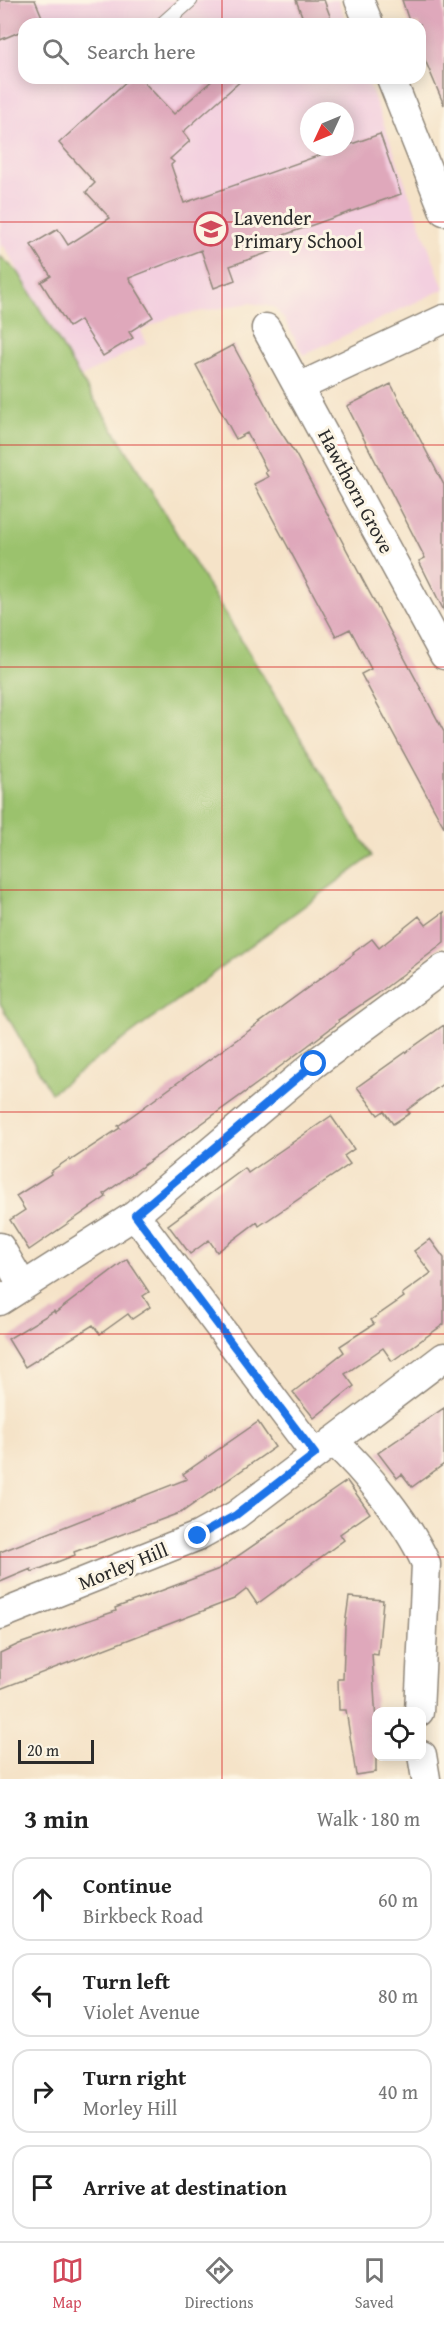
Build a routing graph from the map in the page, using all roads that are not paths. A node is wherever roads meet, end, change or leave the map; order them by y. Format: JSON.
{"nodes":[{"id":1,"x":190,"y":0,"type":"edge"},
{"id":2,"x":359,"y":0,"type":"edge"},
{"id":3,"x":170,"y":18,"type":"edge"},
{"id":4,"x":366,"y":18,"type":"edge"},
{"id":5,"x":393,"y":84,"type":"edge"},
{"id":6,"x":444,"y":211,"type":"edge"},
{"id":7,"x":444,"y":319,"type":"edge"},
{"id":8,"x":266,"y":328,"type":"dead end"},
{"id":9,"x":299,"y":387,"type":"junction"},
{"id":10,"x":436,"y":623,"type":"edge"},
{"id":11,"x":444,"y":655,"type":"edge"},
{"id":12,"x":444,"y":968,"type":"edge"},
{"id":13,"x":135,"y":1215,"type":"junction"},
{"id":14,"x":0,"y":1247,"type":"edge"},
{"id":15,"x":12,"y":1293,"type":"edge"},
{"id":16,"x":444,"y":1358,"type":"edge"},
{"id":17,"x":324,"y":1447,"type":"junction"},
{"id":18,"x":0,"y":1614,"type":"edge"},
{"id":19,"x":418,"y":1707,"type":"edge"},
{"id":20,"x":423,"y":1761,"type":"edge"},
{"id":21,"x":426,"y":1779,"type":"edge"}],
"edges":[{"from":1,"to":3,"type":"lane"},
{"from":2,"to":4,"type":"street"},
{"from":5,"to":6,"type":"street"},
{"from":7,"to":9,"type":"street"},
{"from":8,"to":9,"type":"street","name":"Hawthorn Grove"},
{"from":9,"to":10,"type":"street","name":"Hawthorn Grove"},
{"from":10,"to":11,"type":"street","name":"Hawthorn Grove"},
{"from":12,"to":13,"type":"street"},
{"from":13,"to":15,"type":"street"},
{"from":13,"to":17,"type":"street"},
{"from":14,"to":15,"type":"street"},
{"from":16,"to":17,"type":"street","name":"Morley Hill"},
{"from":17,"to":18,"type":"street","name":"Morley Hill"},
{"from":17,"to":19,"type":"street"},
{"from":20,"to":21,"type":"street"}]}
